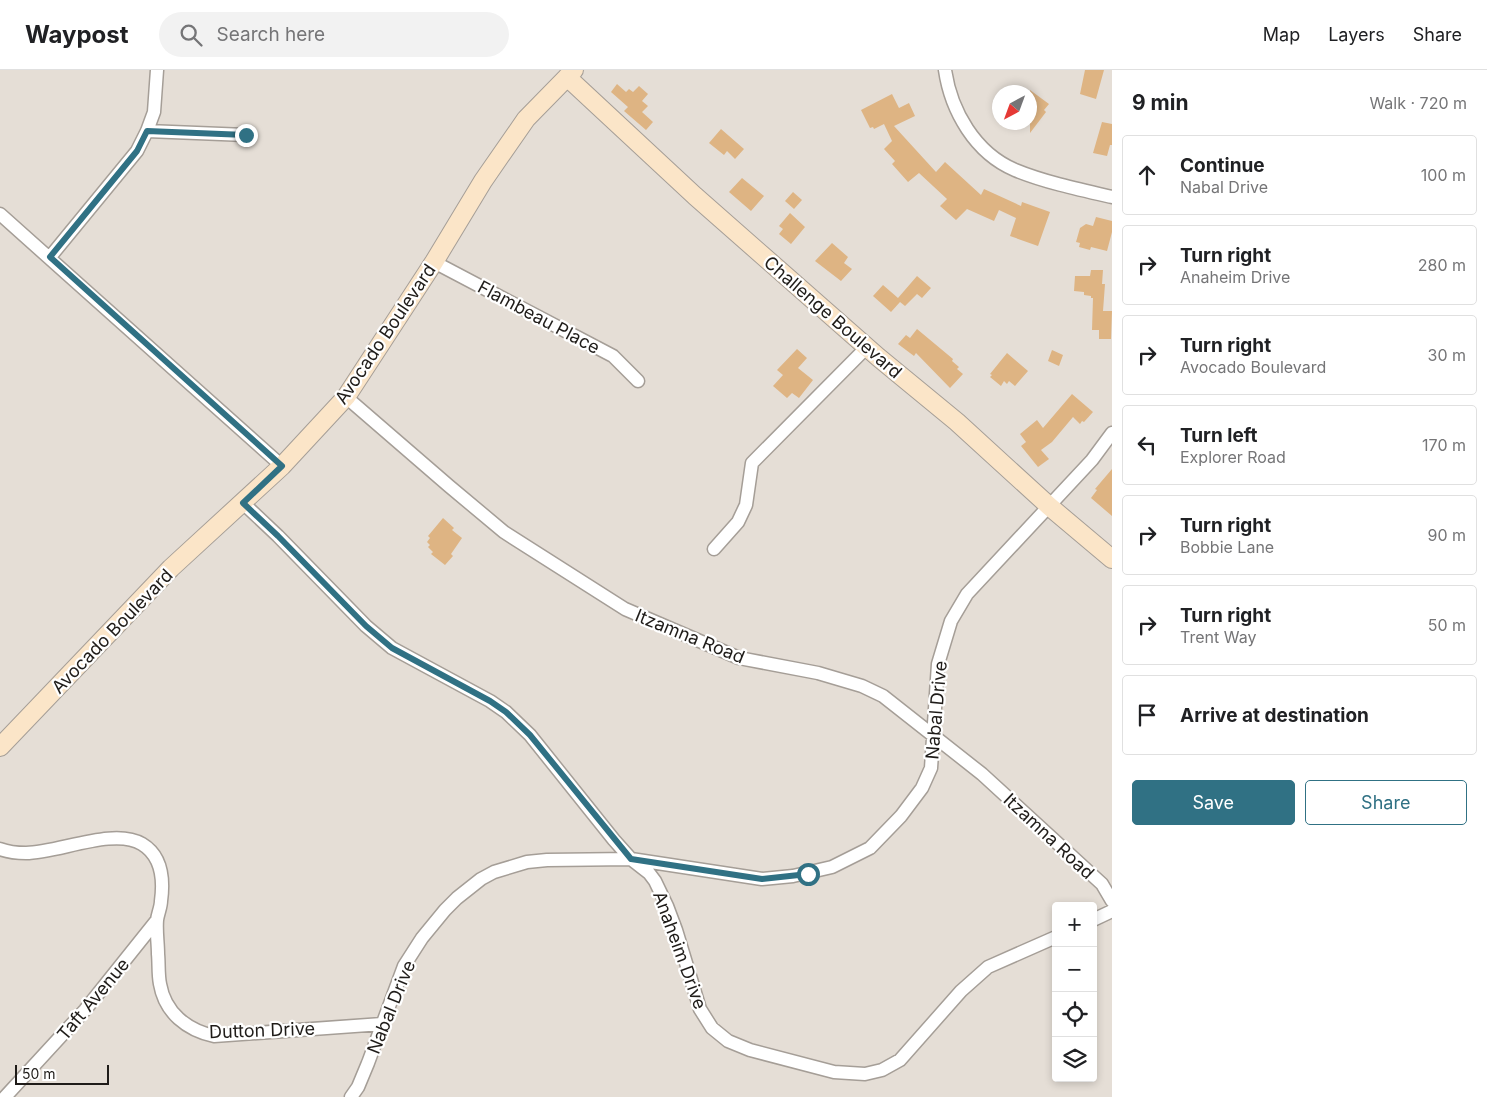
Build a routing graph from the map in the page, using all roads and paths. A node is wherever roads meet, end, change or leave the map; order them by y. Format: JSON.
{"nodes":[{"id":1,"x":157,"y":70,"type":"edge"},
{"id":2,"x":945,"y":70,"type":"edge"},
{"id":3,"x":567,"y":72,"type":"edge"},
{"id":4,"x":147,"y":131,"type":"junction"},
{"id":5,"x":246,"y":135,"type":"dead end"},
{"id":6,"x":1112,"y":197,"type":"edge"},
{"id":7,"x":0,"y":214,"type":"edge"},
{"id":8,"x":50,"y":257,"type":"junction"},
{"id":9,"x":434,"y":262,"type":"junction"},
{"id":10,"x":867,"y":347,"type":"junction"},
{"id":11,"x":638,"y":380,"type":"dead end"},
{"id":12,"x":346,"y":397,"type":"junction"},
{"id":13,"x":1112,"y":433,"type":"edge"},
{"id":14,"x":282,"y":466,"type":"junction"},
{"id":15,"x":243,"y":503,"type":"junction"},
{"id":16,"x":1049,"y":506,"type":"junction"},
{"id":17,"x":714,"y":550,"type":"dead end"},
{"id":18,"x":1112,"y":559,"type":"edge"},
{"id":19,"x":934,"y":738,"type":"junction"},
{"id":20,"x":0,"y":747,"type":"edge"},
{"id":21,"x":0,"y":849,"type":"edge"},
{"id":22,"x":631,"y":859,"type":"junction"},
{"id":23,"x":1112,"y":901,"type":"edge"},
{"id":24,"x":1112,"y":911,"type":"edge"},
{"id":25,"x":1097,"y":918,"type":"edge"},
{"id":26,"x":157,"y":920,"type":"junction"},
{"id":27,"x":1052,"y":939,"type":"edge"},
{"id":28,"x":382,"y":1024,"type":"junction"},
{"id":29,"x":5,"y":1097,"type":"edge"},
{"id":30,"x":351,"y":1097,"type":"edge"}],
"edges":[{"from":1,"to":4,"type":"street"},
{"from":2,"to":6,"type":"street"},
{"from":3,"to":9,"type":"main road","name":"Avocado Boulevard"},
{"from":3,"to":10,"type":"main road","name":"Challenge Boulevard"},
{"from":4,"to":5,"type":"street"},
{"from":4,"to":8,"type":"street"},
{"from":7,"to":8,"type":"street"},
{"from":8,"to":14,"type":"street"},
{"from":9,"to":11,"type":"street","name":"Flambeau Place"},
{"from":9,"to":12,"type":"main road","name":"Avocado Boulevard"},
{"from":10,"to":16,"type":"main road","name":"Challenge Boulevard"},
{"from":10,"to":17,"type":"street"},
{"from":12,"to":14,"type":"main road","name":"Avocado Boulevard"},
{"from":12,"to":19,"type":"street","name":"Itzamna Road"},
{"from":13,"to":16,"type":"street","name":"Nabal Drive"},
{"from":14,"to":15,"type":"main road","name":"Avocado Boulevard"},
{"from":15,"to":20,"type":"main road","name":"Avocado Boulevard"},
{"from":15,"to":22,"type":"street","name":"Anaheim Drive"},
{"from":16,"to":18,"type":"main road","name":"Challenge Boulevard"},
{"from":16,"to":19,"type":"street","name":"Nabal Drive"},
{"from":19,"to":22,"type":"street","name":"Nabal Drive"},
{"from":19,"to":23,"type":"street","name":"Itzamna Road"},
{"from":21,"to":26,"type":"street","name":"Dutton Drive"},
{"from":22,"to":27,"type":"street","name":"Anaheim Drive"},
{"from":22,"to":28,"type":"street","name":"Nabal Drive"},
{"from":24,"to":25,"type":"street"},
{"from":26,"to":28,"type":"street","name":"Dutton Drive"},
{"from":26,"to":29,"type":"street","name":"Taft Avenue"},
{"from":28,"to":30,"type":"street","name":"Nabal Drive"}]}
